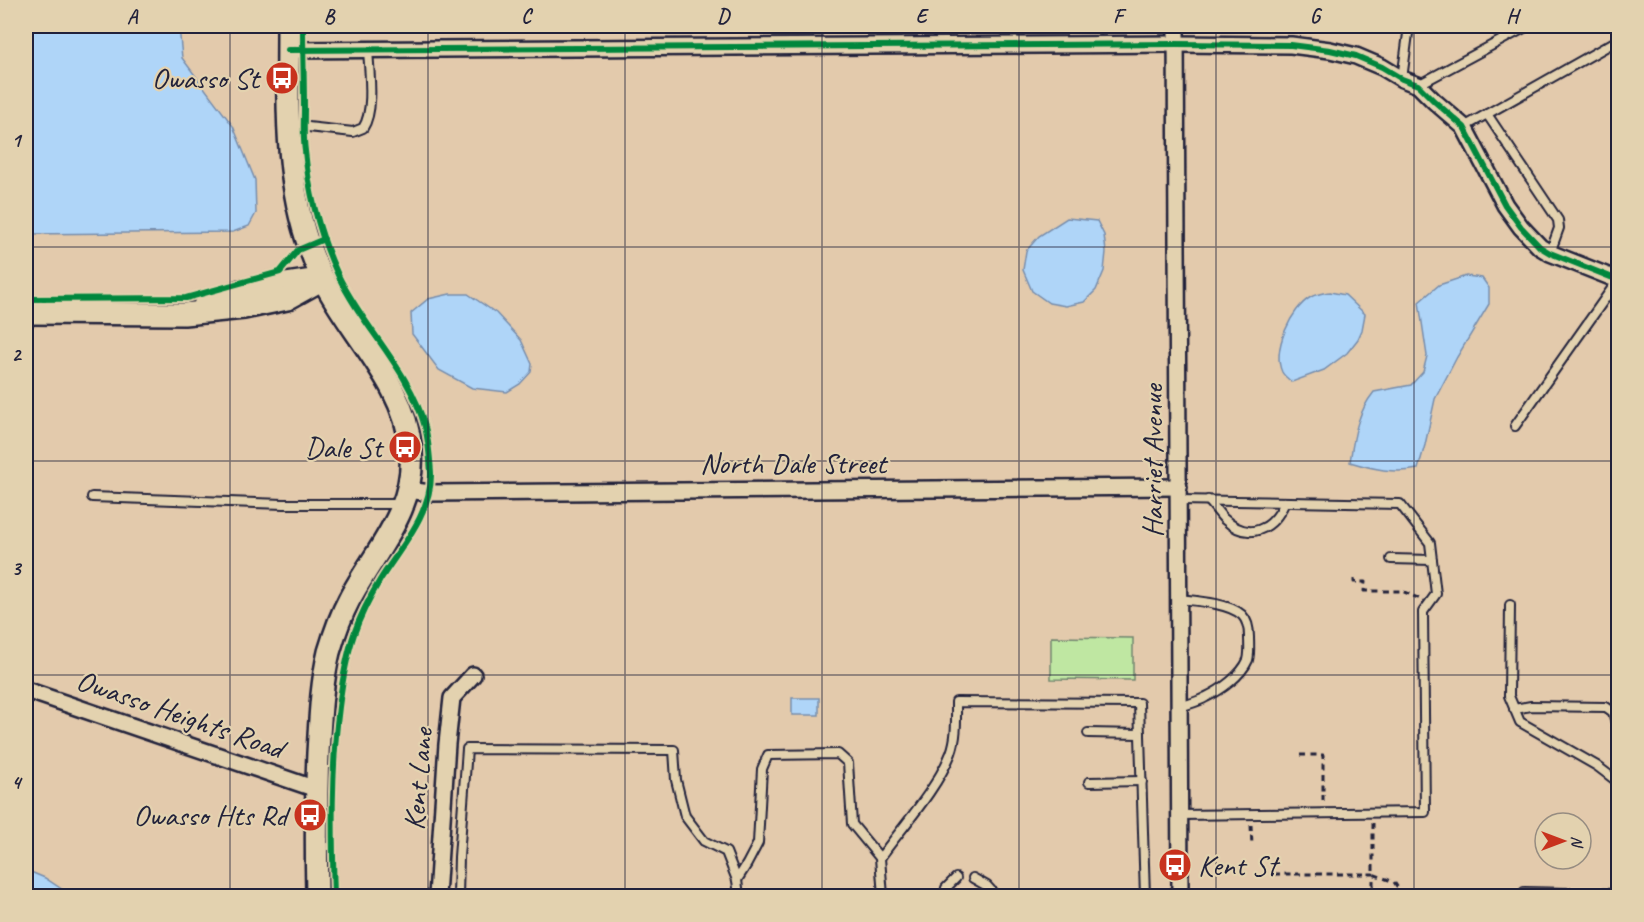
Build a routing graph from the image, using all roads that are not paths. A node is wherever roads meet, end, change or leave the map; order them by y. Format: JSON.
{"nodes":[{"id":1,"x":288,"y":26,"type":"edge"},
{"id":2,"x":1176,"y":26,"type":"edge"},
{"id":3,"x":1409,"y":26,"type":"edge"},
{"id":4,"x":1528,"y":26,"type":"edge"},
{"id":5,"x":1618,"y":40,"type":"edge"},
{"id":6,"x":1176,"y":44,"type":"junction"},
{"id":7,"x":368,"y":49,"type":"junction"},
{"id":8,"x":288,"y":50,"type":"junction"},
{"id":9,"x":1402,"y":79,"type":"junction"},
{"id":10,"x":1418,"y":85,"type":"junction"},
{"id":11,"x":1487,"y":114,"type":"junction"},
{"id":12,"x":288,"y":125,"type":"junction"},
{"id":13,"x":1464,"y":127,"type":"junction"},
{"id":14,"x":1550,"y":253,"type":"junction"},
{"id":15,"x":323,"y":279,"type":"junction"},
{"id":16,"x":1618,"y":280,"type":"edge"},
{"id":17,"x":26,"y":313,"type":"edge"},
{"id":18,"x":1515,"y":426,"type":"dead end"},
{"id":19,"x":1179,"y":494,"type":"junction"},
{"id":20,"x":92,"y":497,"type":"dead end"},
{"id":21,"x":406,"y":497,"type":"junction"},
{"id":22,"x":1208,"y":500,"type":"junction"},
{"id":23,"x":1285,"y":502,"type":"junction"},
{"id":24,"x":1391,"y":559,"type":"dead end"},
{"id":25,"x":1432,"y":560,"type":"junction"},
{"id":26,"x":1179,"y":599,"type":"junction"},
{"id":27,"x":1510,"y":605,"type":"dead end"},
{"id":28,"x":473,"y":675,"type":"dead end"},
{"id":29,"x":26,"y":690,"type":"edge"},
{"id":30,"x":1180,"y":707,"type":"junction"},
{"id":31,"x":1514,"y":709,"type":"junction"},
{"id":32,"x":1618,"y":731,"type":"edge"},
{"id":33,"x":1088,"y":733,"type":"dead end"},
{"id":34,"x":1140,"y":734,"type":"junction"},
{"id":35,"x":1142,"y":781,"type":"junction"},
{"id":36,"x":1089,"y":782,"type":"dead end"},
{"id":37,"x":1618,"y":782,"type":"edge"},
{"id":38,"x":316,"y":789,"type":"junction"},
{"id":39,"x":1180,"y":814,"type":"junction"},
{"id":40,"x":880,"y":858,"type":"junction"},
{"id":41,"x":956,"y":878,"type":"dead end"},
{"id":42,"x":973,"y":878,"type":"dead end"},
{"id":43,"x":737,"y":880,"type":"junction"},
{"id":44,"x":1524,"y":892,"type":"dead end"},
{"id":45,"x":1618,"y":894,"type":"edge"},
{"id":46,"x":317,"y":897,"type":"edge"},
{"id":47,"x":437,"y":897,"type":"edge"},
{"id":48,"x":458,"y":897,"type":"edge"},
{"id":49,"x":739,"y":897,"type":"edge"},
{"id":50,"x":883,"y":897,"type":"edge"},
{"id":51,"x":944,"y":897,"type":"edge"},
{"id":52,"x":996,"y":897,"type":"edge"},
{"id":53,"x":1145,"y":897,"type":"edge"},
{"id":54,"x":1180,"y":897,"type":"edge"}],
"edges":[{"from":1,"to":8,"type":"street"},
{"from":2,"to":6,"type":"street","name":"Harriet Avenue"},
{"from":3,"to":9,"type":"lane"},
{"from":4,"to":10,"type":"lane"},
{"from":5,"to":11,"type":"lane"},
{"from":6,"to":7,"type":"street"},
{"from":6,"to":9,"type":"street"},
{"from":6,"to":19,"type":"street","name":"Harriet Avenue"},
{"from":7,"to":8,"type":"street"},
{"from":7,"to":12,"type":"lane"},
{"from":8,"to":12,"type":"street"},
{"from":9,"to":10,"type":"street"},
{"from":10,"to":13,"type":"street"},
{"from":11,"to":13,"type":"lane"},
{"from":11,"to":14,"type":"lane"},
{"from":12,"to":15,"type":"street"},
{"from":13,"to":14,"type":"street"},
{"from":14,"to":16,"type":"street"},
{"from":15,"to":17,"type":"street"},
{"from":15,"to":21,"type":"street"},
{"from":16,"to":18,"type":"lane"},
{"from":19,"to":21,"type":"street","name":"North Dale Street"},
{"from":19,"to":22,"type":"lane"},
{"from":19,"to":26,"type":"street","name":"Harriet Avenue"},
{"from":20,"to":21,"type":"lane"},
{"from":21,"to":38,"type":"street"},
{"from":22,"to":23,"type":"lane"},
{"from":22,"to":23,"type":"lane"},
{"from":23,"to":25,"type":"lane"},
{"from":24,"to":25,"type":"lane"},
{"from":25,"to":39,"type":"lane"},
{"from":26,"to":30,"type":"street","name":"Harriet Avenue"},
{"from":26,"to":30,"type":"lane"},
{"from":27,"to":31,"type":"lane"},
{"from":28,"to":47,"type":"street","name":"Kent Lane"},
{"from":29,"to":38,"type":"street","name":"Owasso Heights Road"},
{"from":30,"to":39,"type":"street","name":"Harriet Avenue"},
{"from":31,"to":32,"type":"lane"},
{"from":31,"to":37,"type":"lane"},
{"from":33,"to":34,"type":"lane"},
{"from":34,"to":35,"type":"lane"},
{"from":34,"to":40,"type":"lane"},
{"from":35,"to":36,"type":"lane"},
{"from":35,"to":53,"type":"lane"},
{"from":38,"to":46,"type":"street"},
{"from":39,"to":54,"type":"street","name":"Harriet Avenue"},
{"from":40,"to":43,"type":"lane"},
{"from":40,"to":50,"type":"lane"},
{"from":41,"to":51,"type":"lane"},
{"from":42,"to":52,"type":"lane"},
{"from":43,"to":48,"type":"lane"},
{"from":43,"to":49,"type":"lane"},
{"from":44,"to":45,"type":"lane"}]}
